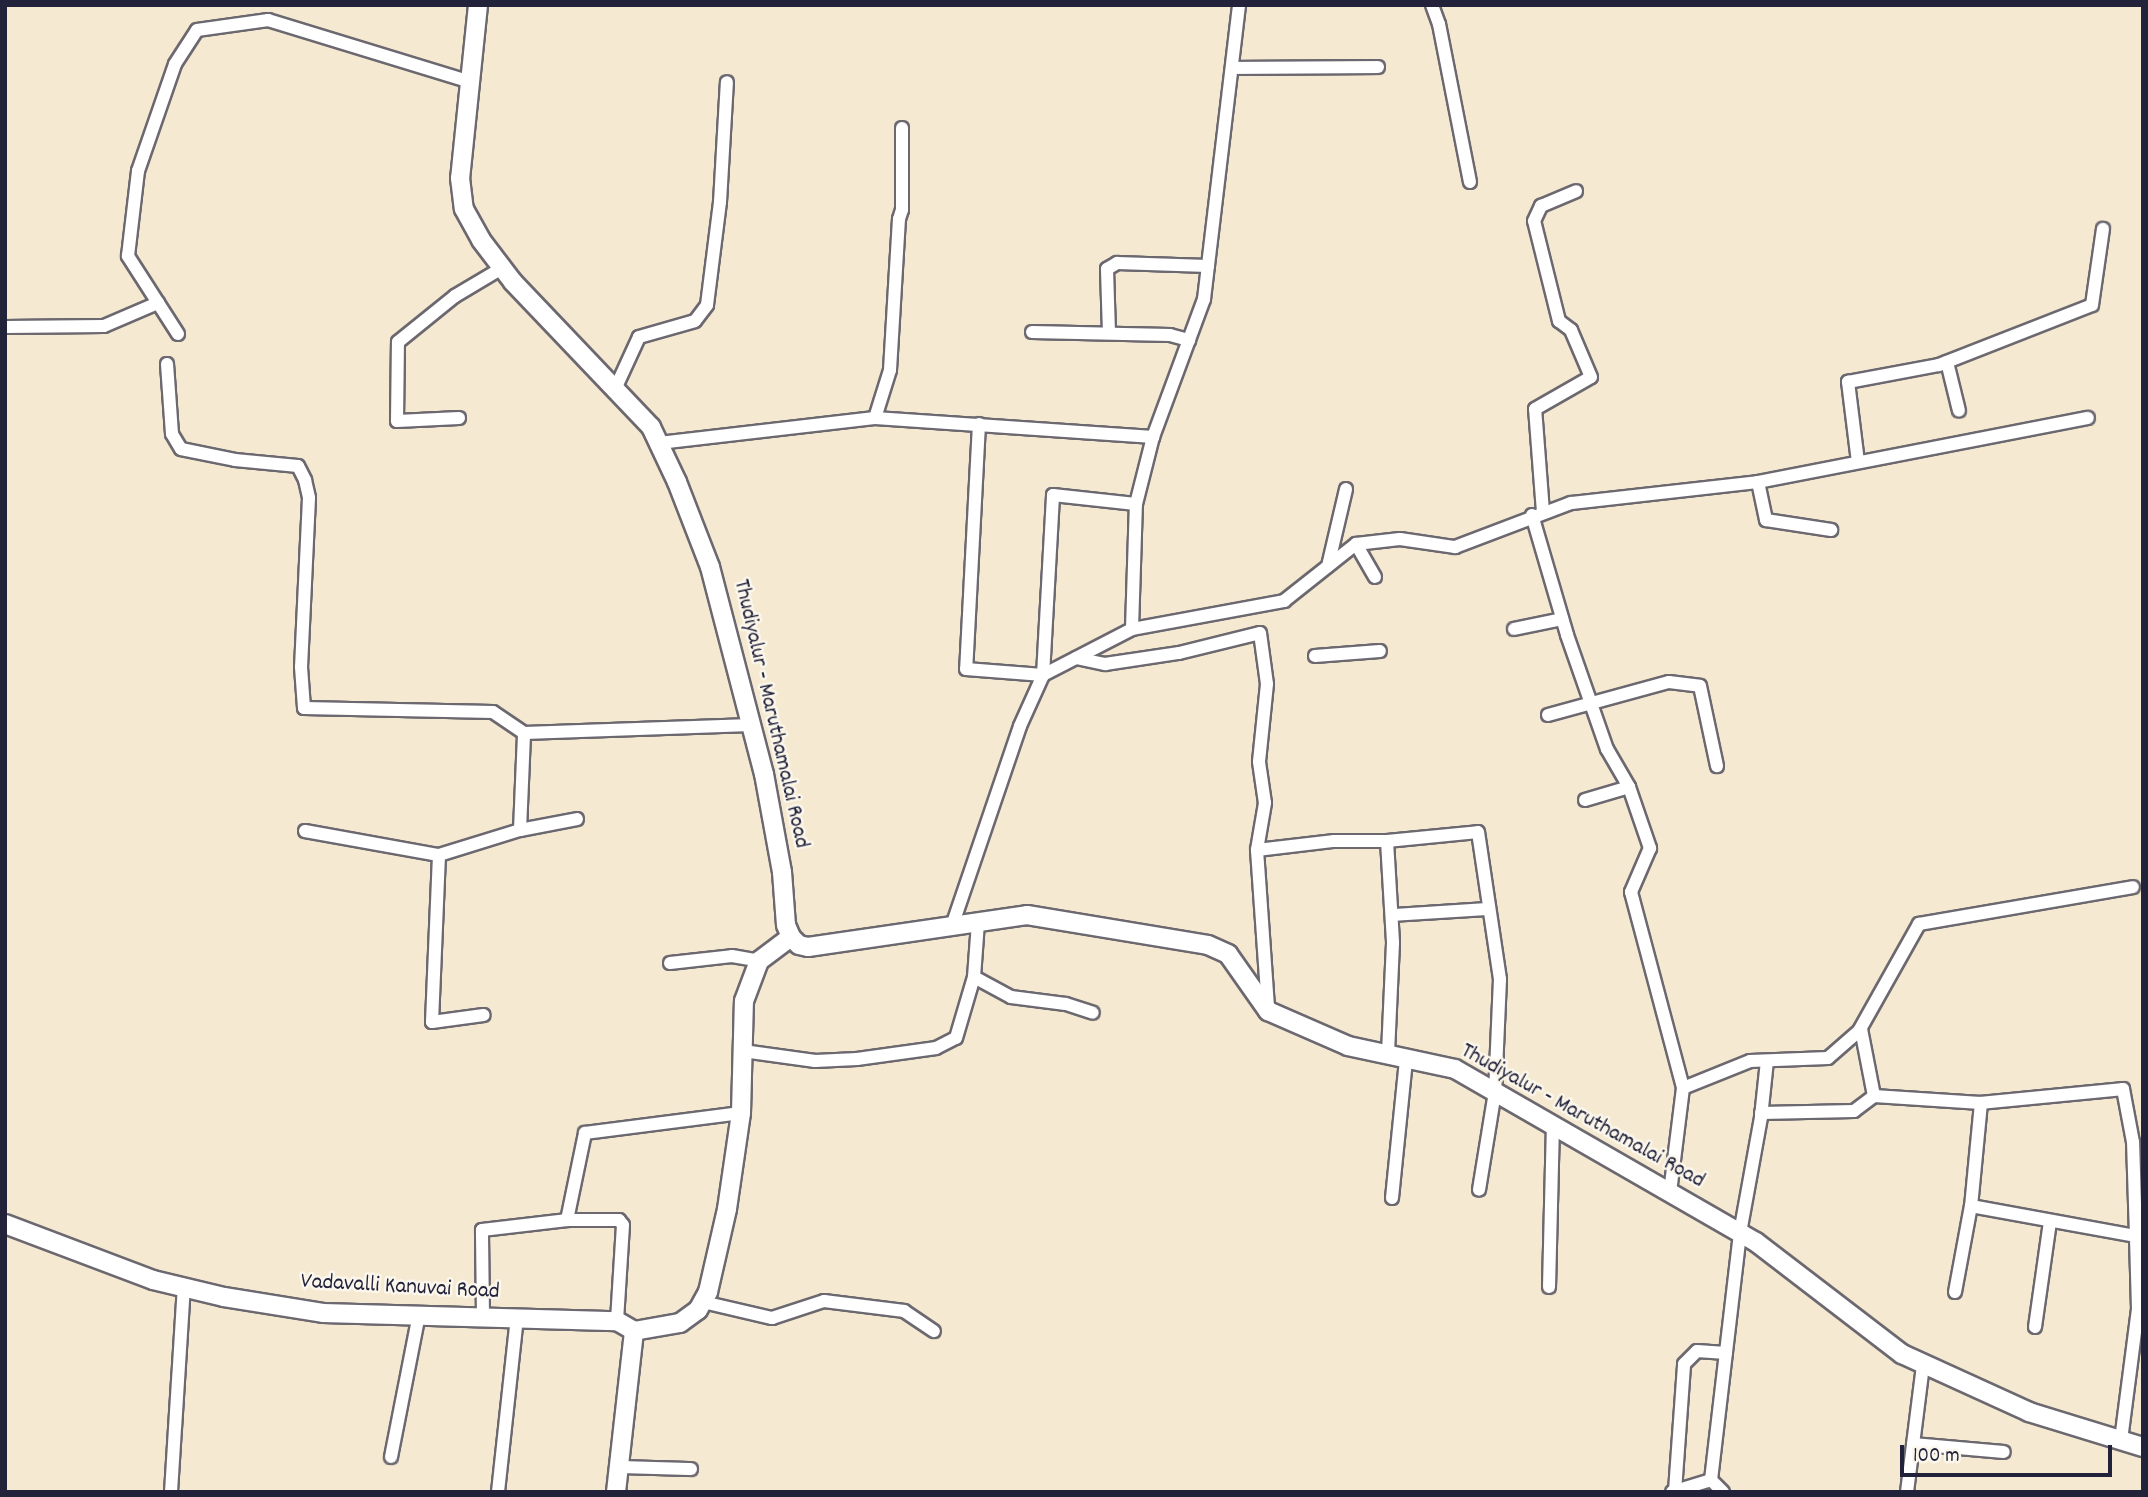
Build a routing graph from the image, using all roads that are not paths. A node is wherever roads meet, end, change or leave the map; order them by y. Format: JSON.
{"nodes":[{"id":1,"x":478,"y":5,"type":"edge"},
{"id":2,"x":1239,"y":5,"type":"edge"},
{"id":3,"x":1432,"y":5,"type":"edge"},
{"id":4,"x":1378,"y":67,"type":"dead end"},
{"id":5,"x":1232,"y":68,"type":"junction"},
{"id":6,"x":471,"y":82,"type":"junction"},
{"id":7,"x":727,"y":82,"type":"dead end"},
{"id":8,"x":902,"y":128,"type":"dead end"},
{"id":9,"x":1470,"y":182,"type":"dead end"},
{"id":10,"x":1576,"y":191,"type":"dead end"},
{"id":11,"x":2102,"y":229,"type":"dead end"},
{"id":12,"x":1208,"y":266,"type":"junction"},
{"id":13,"x":502,"y":268,"type":"junction"},
{"id":14,"x":158,"y":303,"type":"junction"},
{"id":15,"x":5,"y":327,"type":"edge"},
{"id":16,"x":1032,"y":332,"type":"dead end"},
{"id":17,"x":1109,"y":332,"type":"junction"},
{"id":18,"x":178,"y":334,"type":"dead end"},
{"id":19,"x":1189,"y":340,"type":"junction"},
{"id":20,"x":1947,"y":362,"type":"junction"},
{"id":21,"x":167,"y":364,"type":"dead end"},
{"id":22,"x":616,"y":387,"type":"junction"},
{"id":23,"x":1959,"y":411,"type":"dead end"},
{"id":24,"x":459,"y":418,"type":"dead end"},
{"id":25,"x":875,"y":418,"type":"junction"},
{"id":26,"x":2088,"y":418,"type":"dead end"},
{"id":27,"x":979,"y":424,"type":"junction"},
{"id":28,"x":1153,"y":437,"type":"junction"},
{"id":29,"x":659,"y":443,"type":"junction"},
{"id":30,"x":1858,"y":463,"type":"junction"},
{"id":31,"x":1758,"y":482,"type":"junction"},
{"id":32,"x":1346,"y":489,"type":"dead end"},
{"id":33,"x":1136,"y":504,"type":"junction"},
{"id":34,"x":1538,"y":514,"type":"junction"},
{"id":35,"x":1831,"y":530,"type":"dead end"},
{"id":36,"x":1356,"y":544,"type":"junction"},
{"id":37,"x":1328,"y":566,"type":"junction"},
{"id":38,"x":1376,"y":577,"type":"dead end"},
{"id":39,"x":1562,"y":619,"type":"junction"},
{"id":40,"x":1132,"y":629,"type":"junction"},
{"id":41,"x":1514,"y":629,"type":"dead end"},
{"id":42,"x":1380,"y":651,"type":"dead end"},
{"id":43,"x":1315,"y":656,"type":"dead end"},
{"id":44,"x":1075,"y":658,"type":"junction"},
{"id":45,"x":1042,"y":675,"type":"junction"},
{"id":46,"x":1591,"y":703,"type":"junction"},
{"id":47,"x":1548,"y":715,"type":"dead end"},
{"id":48,"x":751,"y":725,"type":"junction"},
{"id":49,"x":524,"y":733,"type":"junction"},
{"id":50,"x":1717,"y":766,"type":"dead end"},
{"id":51,"x":1629,"y":787,"type":"junction"},
{"id":52,"x":1585,"y":800,"type":"dead end"},
{"id":53,"x":577,"y":819,"type":"dead end"},
{"id":54,"x":520,"y":830,"type":"junction"},
{"id":55,"x":305,"y":831,"type":"dead end"},
{"id":56,"x":1387,"y":841,"type":"junction"},
{"id":57,"x":1257,"y":850,"type":"junction"},
{"id":58,"x":439,"y":855,"type":"junction"},
{"id":59,"x":2133,"y":887,"type":"dead end"},
{"id":60,"x":1489,"y":909,"type":"junction"},
{"id":61,"x":1393,"y":915,"type":"junction"},
{"id":62,"x":978,"y":922,"type":"junction"},
{"id":63,"x":952,"y":926,"type":"junction"},
{"id":64,"x":791,"y":937,"type":"junction"},
{"id":65,"x":759,"y":961,"type":"junction"},
{"id":66,"x":670,"y":963,"type":"dead end"},
{"id":67,"x":974,"y":977,"type":"junction"},
{"id":68,"x":1268,"y":1011,"type":"junction"},
{"id":69,"x":1093,"y":1013,"type":"dead end"},
{"id":70,"x":484,"y":1015,"type":"dead end"},
{"id":71,"x":1861,"y":1029,"type":"junction"},
{"id":72,"x":743,"y":1051,"type":"junction"},
{"id":73,"x":1397,"y":1057,"type":"junction"},
{"id":74,"x":1767,"y":1061,"type":"junction"},
{"id":75,"x":1683,"y":1088,"type":"junction"},
{"id":76,"x":1495,"y":1092,"type":"junction"},
{"id":77,"x":1874,"y":1096,"type":"junction"},
{"id":78,"x":1980,"y":1103,"type":"junction"},
{"id":79,"x":741,"y":1113,"type":"junction"},
{"id":80,"x":1761,"y":1113,"type":"junction"},
{"id":81,"x":1553,"y":1127,"type":"junction"},
{"id":82,"x":1479,"y":1191,"type":"dead end"},
{"id":83,"x":1670,"y":1192,"type":"junction"},
{"id":84,"x":1392,"y":1198,"type":"dead end"},
{"id":85,"x":1971,"y":1206,"type":"junction"},
{"id":86,"x":567,"y":1220,"type":"junction"},
{"id":87,"x":2050,"y":1221,"type":"junction"},
{"id":88,"x":5,"y":1224,"type":"edge"},
{"id":89,"x":1740,"y":1233,"type":"junction"},
{"id":90,"x":2139,"y":1236,"type":"edge"},
{"id":91,"x":184,"y":1287,"type":"junction"},
{"id":92,"x":1549,"y":1287,"type":"dead end"},
{"id":93,"x":1955,"y":1292,"type":"dead end"},
{"id":94,"x":703,"y":1302,"type":"junction"},
{"id":95,"x":419,"y":1314,"type":"junction"},
{"id":96,"x":483,"y":1316,"type":"junction"},
{"id":97,"x":517,"y":1318,"type":"junction"},
{"id":98,"x":617,"y":1321,"type":"junction"},
{"id":99,"x":2035,"y":1327,"type":"dead end"},
{"id":100,"x":634,"y":1331,"type":"junction"},
{"id":101,"x":934,"y":1331,"type":"dead end"},
{"id":102,"x":1726,"y":1353,"type":"junction"},
{"id":103,"x":1923,"y":1365,"type":"junction"},
{"id":104,"x":2121,"y":1440,"type":"junction"},
{"id":105,"x":1913,"y":1444,"type":"junction"},
{"id":106,"x":2143,"y":1447,"type":"edge"},
{"id":107,"x":2004,"y":1452,"type":"dead end"},
{"id":108,"x":391,"y":1457,"type":"dead end"},
{"id":109,"x":618,"y":1467,"type":"junction"},
{"id":110,"x":691,"y":1469,"type":"dead end"},
{"id":111,"x":1711,"y":1480,"type":"junction"},
{"id":112,"x":1674,"y":1491,"type":"edge"},
{"id":113,"x":171,"y":1492,"type":"edge"},
{"id":114,"x":498,"y":1492,"type":"edge"},
{"id":115,"x":615,"y":1492,"type":"edge"},
{"id":116,"x":1723,"y":1492,"type":"edge"},
{"id":117,"x":1907,"y":1492,"type":"edge"}],
"edges":[{"from":1,"to":6,"type":"main road","name":"Thudiyalur - Maruthamalai Road"},
{"from":2,"to":5,"type":"street"},
{"from":3,"to":9,"type":"street"},
{"from":4,"to":5,"type":"street"},
{"from":5,"to":12,"type":"street"},
{"from":6,"to":13,"type":"main road","name":"Thudiyalur - Maruthamalai Road"},
{"from":6,"to":14,"type":"street"},
{"from":7,"to":22,"type":"street"},
{"from":8,"to":25,"type":"street"},
{"from":10,"to":34,"type":"street"},
{"from":11,"to":20,"type":"street"},
{"from":12,"to":17,"type":"street"},
{"from":12,"to":19,"type":"street"},
{"from":13,"to":22,"type":"main road","name":"Thudiyalur - Maruthamalai Road"},
{"from":13,"to":24,"type":"street"},
{"from":14,"to":15,"type":"street"},
{"from":14,"to":18,"type":"street"},
{"from":16,"to":17,"type":"street"},
{"from":17,"to":19,"type":"street"},
{"from":19,"to":28,"type":"street"},
{"from":20,"to":23,"type":"street"},
{"from":20,"to":30,"type":"street"},
{"from":21,"to":49,"type":"street"},
{"from":22,"to":29,"type":"main road","name":"Thudiyalur - Maruthamalai Road"},
{"from":25,"to":27,"type":"street"},
{"from":25,"to":29,"type":"street"},
{"from":26,"to":30,"type":"street"},
{"from":27,"to":28,"type":"street"},
{"from":27,"to":45,"type":"street"},
{"from":28,"to":33,"type":"street"},
{"from":29,"to":48,"type":"main road","name":"Thudiyalur - Maruthamalai Road"},
{"from":30,"to":31,"type":"street"},
{"from":31,"to":34,"type":"street"},
{"from":31,"to":35,"type":"street"},
{"from":32,"to":37,"type":"street"},
{"from":33,"to":40,"type":"street"},
{"from":33,"to":45,"type":"street"},
{"from":34,"to":36,"type":"street"},
{"from":34,"to":39,"type":"street"},
{"from":36,"to":37,"type":"street"},
{"from":36,"to":38,"type":"street"},
{"from":37,"to":40,"type":"street"},
{"from":39,"to":41,"type":"street"},
{"from":39,"to":46,"type":"street"},
{"from":40,"to":44,"type":"street"},
{"from":42,"to":43,"type":"street"},
{"from":44,"to":45,"type":"street"},
{"from":44,"to":57,"type":"street"},
{"from":45,"to":63,"type":"street"},
{"from":46,"to":47,"type":"street"},
{"from":46,"to":50,"type":"street"},
{"from":46,"to":51,"type":"street"},
{"from":48,"to":49,"type":"street"},
{"from":48,"to":64,"type":"main road","name":"Thudiyalur - Maruthamalai Road"},
{"from":49,"to":54,"type":"street"},
{"from":51,"to":52,"type":"street"},
{"from":51,"to":75,"type":"street"},
{"from":53,"to":54,"type":"street"},
{"from":54,"to":58,"type":"street"},
{"from":55,"to":58,"type":"street"},
{"from":56,"to":57,"type":"street"},
{"from":56,"to":60,"type":"street"},
{"from":56,"to":61,"type":"street"},
{"from":57,"to":68,"type":"street"},
{"from":58,"to":70,"type":"street"},
{"from":59,"to":71,"type":"street"},
{"from":60,"to":61,"type":"street"},
{"from":60,"to":76,"type":"street"},
{"from":61,"to":73,"type":"street"},
{"from":62,"to":63,"type":"main road"},
{"from":62,"to":67,"type":"street"},
{"from":62,"to":68,"type":"main road"},
{"from":63,"to":64,"type":"main road"},
{"from":64,"to":65,"type":"main road"},
{"from":65,"to":66,"type":"street"},
{"from":65,"to":72,"type":"main road"},
{"from":67,"to":69,"type":"street"},
{"from":67,"to":72,"type":"street"},
{"from":68,"to":73,"type":"main road","name":"Thudiyalur - Maruthamalai Road"},
{"from":71,"to":74,"type":"street"},
{"from":71,"to":77,"type":"street"},
{"from":72,"to":79,"type":"main road"},
{"from":73,"to":76,"type":"main road","name":"Thudiyalur - Maruthamalai Road"},
{"from":73,"to":84,"type":"street"},
{"from":74,"to":75,"type":"street"},
{"from":74,"to":80,"type":"street"},
{"from":75,"to":83,"type":"street"},
{"from":76,"to":81,"type":"main road","name":"Thudiyalur - Maruthamalai Road"},
{"from":76,"to":82,"type":"street"},
{"from":77,"to":78,"type":"street"},
{"from":77,"to":80,"type":"street"},
{"from":78,"to":85,"type":"street"},
{"from":78,"to":90,"type":"street"},
{"from":79,"to":86,"type":"street"},
{"from":79,"to":94,"type":"main road"},
{"from":80,"to":89,"type":"street"},
{"from":81,"to":83,"type":"main road","name":"Thudiyalur - Maruthamalai Road"},
{"from":81,"to":92,"type":"street"},
{"from":83,"to":89,"type":"main road","name":"Thudiyalur - Maruthamalai Road"},
{"from":85,"to":87,"type":"street"},
{"from":85,"to":93,"type":"street"},
{"from":86,"to":96,"type":"street"},
{"from":86,"to":98,"type":"street"},
{"from":87,"to":90,"type":"street"},
{"from":87,"to":99,"type":"street"},
{"from":88,"to":91,"type":"main road","name":"Vadavalli Kanuvai Road"},
{"from":89,"to":102,"type":"street"},
{"from":89,"to":103,"type":"main road","name":"Thudiyalur - Maruthamalai Road"},
{"from":90,"to":104,"type":"street"},
{"from":91,"to":95,"type":"main road","name":"Vadavalli Kanuvai Road"},
{"from":91,"to":113,"type":"street"},
{"from":94,"to":100,"type":"main road"},
{"from":94,"to":101,"type":"street"},
{"from":95,"to":96,"type":"main road","name":"Vadavalli Kanuvai Road"},
{"from":95,"to":108,"type":"street"},
{"from":96,"to":97,"type":"main road","name":"Vadavalli Kanuvai Road"},
{"from":97,"to":98,"type":"main road","name":"Vadavalli Kanuvai Road"},
{"from":97,"to":114,"type":"street"},
{"from":98,"to":100,"type":"main road","name":"Vadavalli Kanuvai Road"},
{"from":100,"to":109,"type":"main road"},
{"from":102,"to":111,"type":"street"},
{"from":102,"to":112,"type":"street"},
{"from":103,"to":104,"type":"main road","name":"Thudiyalur - Maruthamalai Road"},
{"from":103,"to":105,"type":"street"},
{"from":104,"to":106,"type":"main road","name":"Thudiyalur - Maruthamalai Road"},
{"from":105,"to":107,"type":"street"},
{"from":105,"to":117,"type":"street"},
{"from":109,"to":110,"type":"street"},
{"from":109,"to":115,"type":"main road"},
{"from":111,"to":112,"type":"street"},
{"from":111,"to":116,"type":"street"}]}
